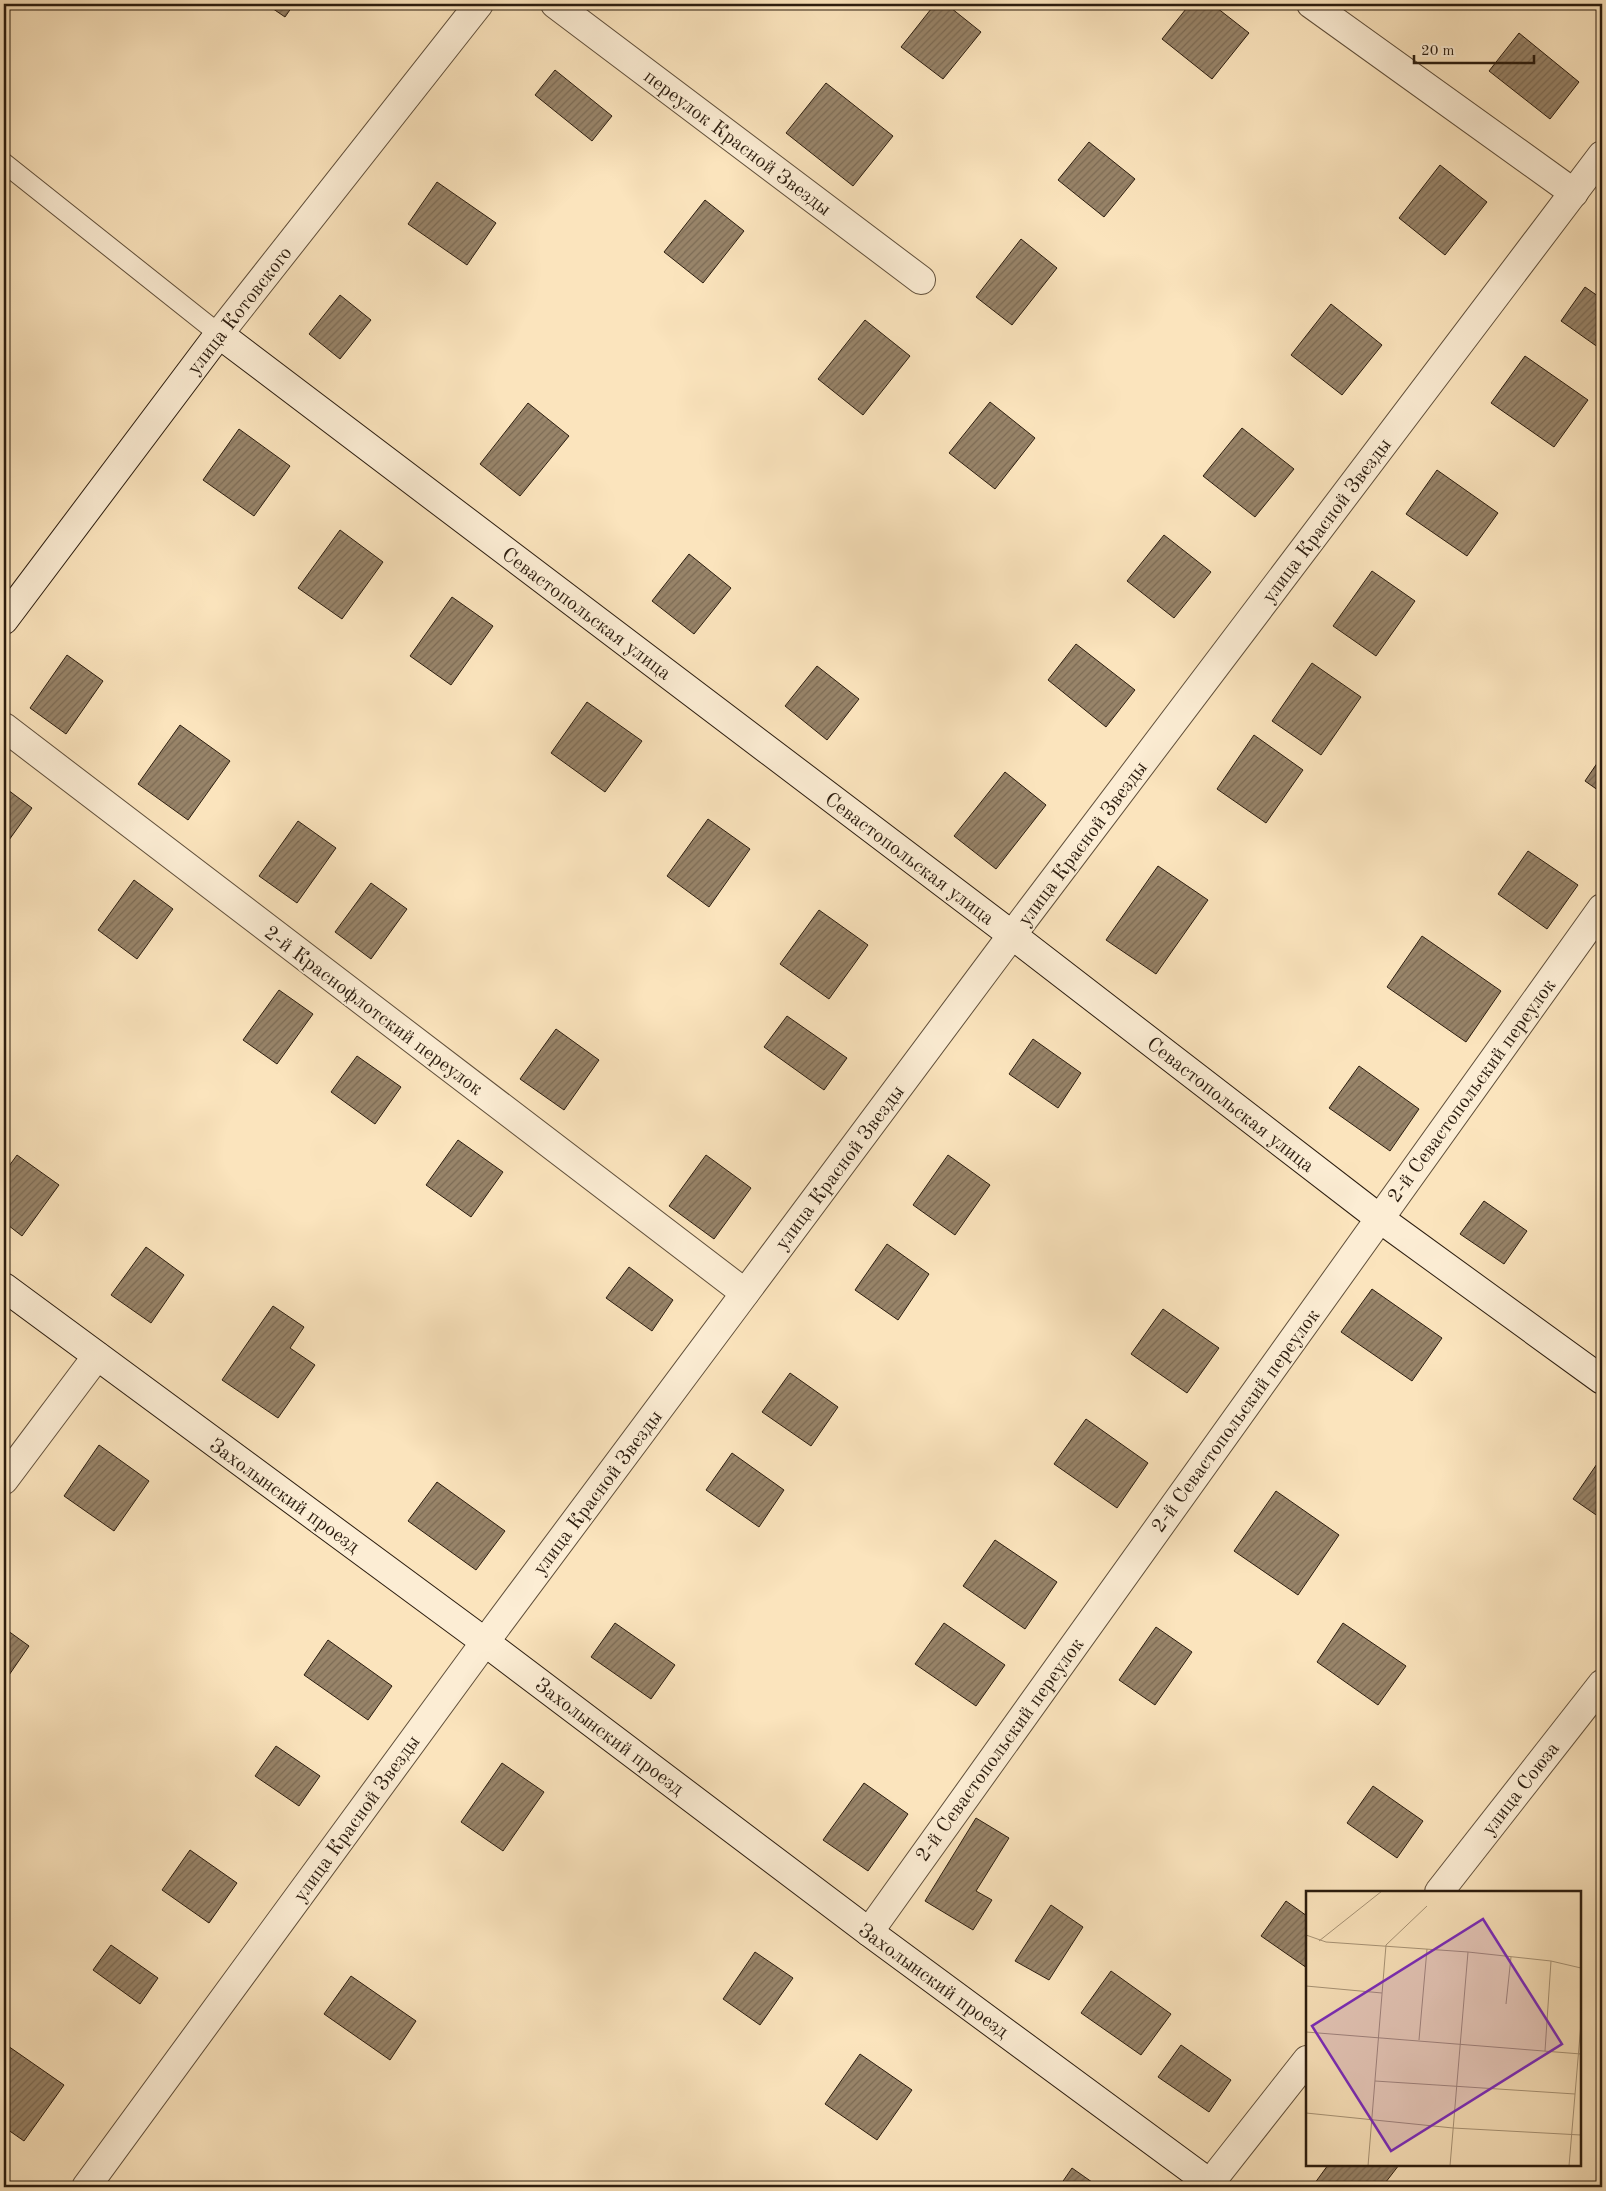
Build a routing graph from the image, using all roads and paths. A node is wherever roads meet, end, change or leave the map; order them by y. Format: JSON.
{"nodes":[{"id":1,"x":479,"y":4,"type":"edge"},
{"id":2,"x":555,"y":4,"type":"edge"},
{"id":3,"x":1311,"y":4,"type":"edge"},
{"id":4,"x":1602,"y":155,"type":"edge"},
{"id":5,"x":4,"y":163,"type":"edge"},
{"id":6,"x":1574,"y":193,"type":"junction"},
{"id":7,"x":922,"y":280,"type":"dead end"},
{"id":8,"x":219,"y":334,"type":"junction"},
{"id":9,"x":4,"y":620,"type":"edge"},
{"id":10,"x":4,"y":727,"type":"edge"},
{"id":11,"x":1602,"y":908,"type":"edge"},
{"id":12,"x":1012,"y":935,"type":"junction"},
{"id":13,"x":1379,"y":1218,"type":"junction"},
{"id":14,"x":4,"y":1287,"type":"edge"},
{"id":15,"x":745,"y":1293,"type":"junction"},
{"id":16,"x":97,"y":1356,"type":"junction"},
{"id":17,"x":1602,"y":1380,"type":"edge"},
{"id":18,"x":4,"y":1480,"type":"edge"},
{"id":19,"x":485,"y":1642,"type":"junction"},
{"id":20,"x":1602,"y":1684,"type":"edge"},
{"id":21,"x":1440,"y":1891,"type":"edge"},
{"id":22,"x":869,"y":1932,"type":"junction"},
{"id":23,"x":1306,"y":2061,"type":"edge"},
{"id":24,"x":1211,"y":2186,"type":"edge"},
{"id":25,"x":86,"y":2187,"type":"edge"}],
"edges":[{"from":1,"to":8,"type":"street","name":"улица Котовского"},
{"from":2,"to":7,"type":"street","name":"переулок Красной Звезды"},
{"from":3,"to":6,"type":"street"},
{"from":4,"to":6,"type":"street","name":"улица Красной Звезды"},
{"from":5,"to":8,"type":"lane"},
{"from":6,"to":12,"type":"street","name":"улица Красной Звезды"},
{"from":8,"to":9,"type":"street","name":"улица Котовского"},
{"from":8,"to":12,"type":"street","name":"Севастопольская улица"},
{"from":10,"to":15,"type":"street","name":"2-й Краснофлотский переулок"},
{"from":11,"to":13,"type":"street","name":"2-й Севастопольский переулок"},
{"from":12,"to":13,"type":"street","name":"Севастопольская улица"},
{"from":12,"to":15,"type":"street","name":"улица Красной Звезды"},
{"from":13,"to":17,"type":"street","name":"Севастопольская улица"},
{"from":13,"to":22,"type":"street","name":"2-й Севастопольский переулок"},
{"from":14,"to":16,"type":"street","name":"Захолынский проезд"},
{"from":15,"to":19,"type":"street","name":"улица Красной Звезды"},
{"from":16,"to":18,"type":"street"},
{"from":16,"to":19,"type":"street","name":"Захолынский проезд"},
{"from":19,"to":22,"type":"street","name":"Захолынский проезд"},
{"from":19,"to":25,"type":"street","name":"улица Красной Звезды"},
{"from":20,"to":21,"type":"street","name":"улица Союза"},
{"from":22,"to":24,"type":"street","name":"Захолынский проезд"},
{"from":23,"to":24,"type":"street"}]}
